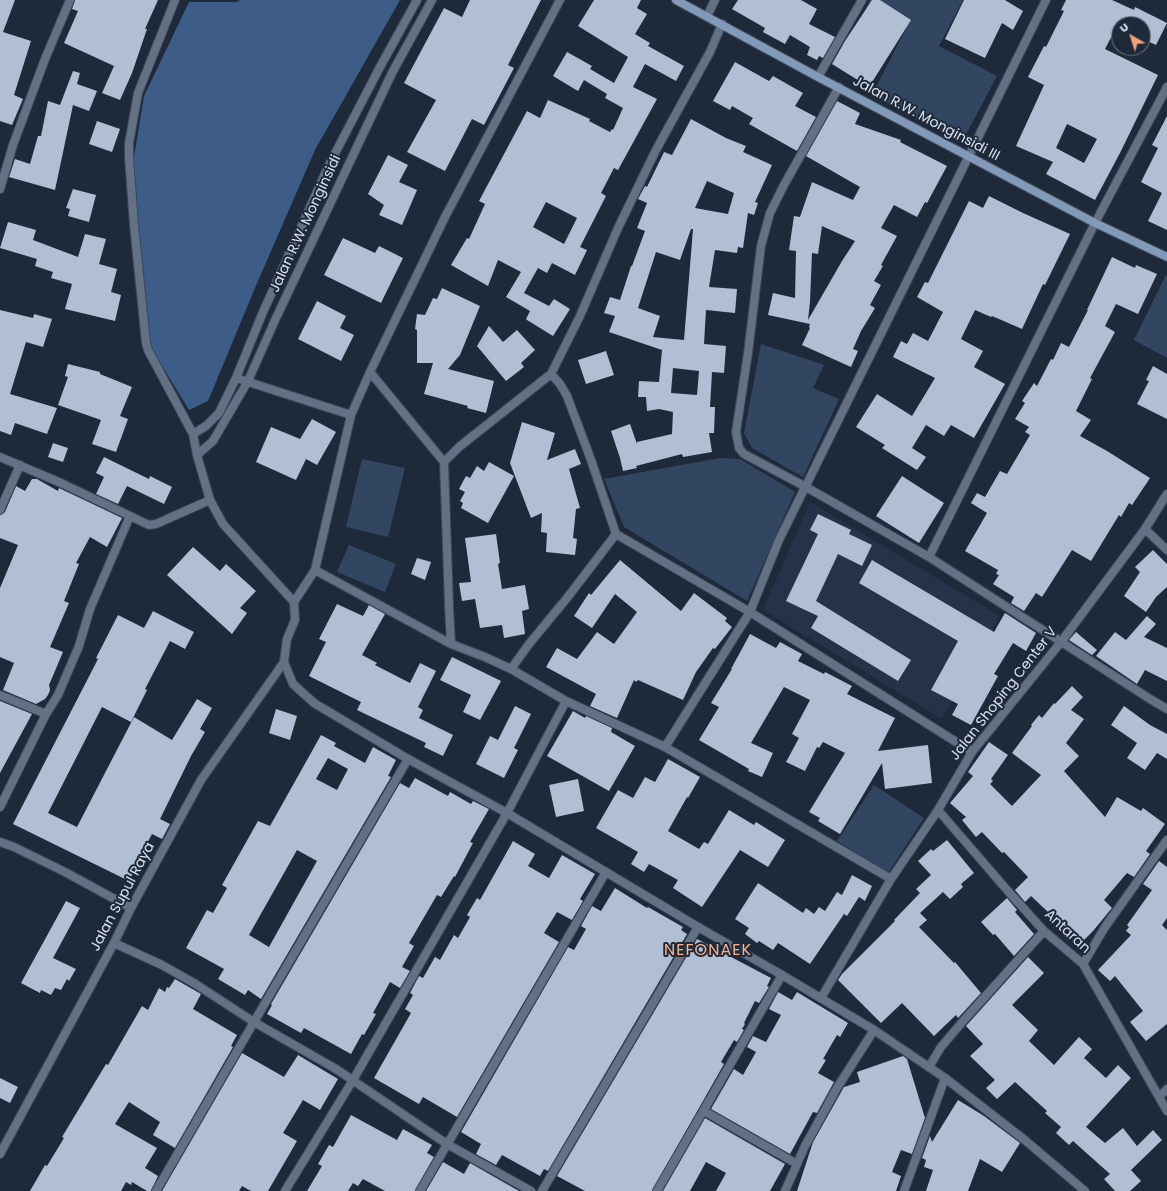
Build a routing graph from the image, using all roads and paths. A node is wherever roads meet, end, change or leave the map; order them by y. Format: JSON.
{"nodes":[{"id":1,"x":70,"y":0,"type":"edge"},
{"id":2,"x":175,"y":0,"type":"edge"},
{"id":3,"x":417,"y":0,"type":"edge"},
{"id":4,"x":432,"y":0,"type":"edge"},
{"id":5,"x":560,"y":0,"type":"edge"},
{"id":6,"x":676,"y":0,"type":"edge"},
{"id":7,"x":715,"y":0,"type":"edge"},
{"id":8,"x":862,"y":0,"type":"edge"},
{"id":9,"x":1046,"y":0,"type":"edge"},
{"id":10,"x":707,"y":16,"type":"junction"},
{"id":11,"x":722,"y":24,"type":"junction"},
{"id":12,"x":380,"y":67,"type":"junction"},
{"id":13,"x":392,"y":72,"type":"junction"},
{"id":14,"x":818,"y":77,"type":"junction"},
{"id":15,"x":839,"y":87,"type":"junction"},
{"id":16,"x":1167,"y":87,"type":"edge"},
{"id":17,"x":970,"y":156,"type":"junction"},
{"id":18,"x":0,"y":189,"type":"edge"},
{"id":19,"x":1095,"y":223,"type":"junction"},
{"id":20,"x":1167,"y":257,"type":"edge"},
{"id":21,"x":370,"y":372,"type":"junction"},
{"id":22,"x":551,"y":374,"type":"junction"},
{"id":23,"x":236,"y":378,"type":"junction"},
{"id":24,"x":248,"y":381,"type":"junction"},
{"id":25,"x":352,"y":415,"type":"junction"},
{"id":26,"x":193,"y":434,"type":"junction"},
{"id":27,"x":197,"y":455,"type":"junction"},
{"id":28,"x":0,"y":457,"type":"edge"},
{"id":29,"x":444,"y":462,"type":"junction"},
{"id":30,"x":20,"y":465,"type":"junction"},
{"id":31,"x":806,"y":486,"type":"junction"},
{"id":32,"x":1167,"y":494,"type":"edge"},
{"id":33,"x":210,"y":500,"type":"junction"},
{"id":34,"x":0,"y":510,"type":"edge"},
{"id":35,"x":130,"y":516,"type":"junction"},
{"id":36,"x":1145,"y":529,"type":"junction"},
{"id":37,"x":616,"y":534,"type":"junction"},
{"id":38,"x":1167,"y":550,"type":"edge"},
{"id":39,"x":930,"y":557,"type":"junction"},
{"id":40,"x":315,"y":570,"type":"junction"},
{"id":41,"x":294,"y":602,"type":"junction"},
{"id":42,"x":750,"y":612,"type":"junction"},
{"id":43,"x":1061,"y":642,"type":"junction"},
{"id":44,"x":452,"y":644,"type":"junction"},
{"id":45,"x":284,"y":662,"type":"junction"},
{"id":46,"x":511,"y":669,"type":"junction"},
{"id":47,"x":0,"y":695,"type":"edge"},
{"id":48,"x":566,"y":701,"type":"junction"},
{"id":49,"x":1167,"y":709,"type":"edge"},
{"id":50,"x":46,"y":714,"type":"junction"},
{"id":51,"x":665,"y":748,"type":"junction"},
{"id":52,"x":972,"y":752,"type":"junction"},
{"id":53,"x":408,"y":759,"type":"junction"},
{"id":54,"x":0,"y":807,"type":"edge"},
{"id":55,"x":938,"y":810,"type":"junction"},
{"id":56,"x":507,"y":813,"type":"junction"},
{"id":57,"x":1167,"y":840,"type":"edge"},
{"id":58,"x":0,"y":842,"type":"edge"},
{"id":59,"x":606,"y":872,"type":"junction"},
{"id":60,"x":891,"y":879,"type":"junction"},
{"id":61,"x":130,"y":908,"type":"junction"},
{"id":62,"x":698,"y":927,"type":"junction"},
{"id":63,"x":1044,"y":931,"type":"junction"},
{"id":64,"x":114,"y":943,"type":"junction"},
{"id":65,"x":1083,"y":964,"type":"junction"},
{"id":66,"x":782,"y":975,"type":"junction"},
{"id":67,"x":821,"y":998,"type":"junction"},
{"id":68,"x":254,"y":1022,"type":"junction"},
{"id":69,"x":874,"y":1030,"type":"junction"},
{"id":70,"x":929,"y":1067,"type":"junction"},
{"id":71,"x":945,"y":1078,"type":"junction"},
{"id":72,"x":353,"y":1080,"type":"junction"},
{"id":73,"x":1167,"y":1089,"type":"edge"},
{"id":74,"x":1158,"y":1097,"type":"junction"},
{"id":75,"x":704,"y":1111,"type":"junction"},
{"id":76,"x":1167,"y":1111,"type":"edge"},
{"id":77,"x":447,"y":1144,"type":"junction"},
{"id":78,"x":0,"y":1154,"type":"edge"},
{"id":79,"x":797,"y":1164,"type":"junction"},
{"id":80,"x":156,"y":1191,"type":"edge"},
{"id":81,"x":285,"y":1191,"type":"edge"},
{"id":82,"x":420,"y":1191,"type":"edge"},
{"id":83,"x":531,"y":1191,"type":"edge"},
{"id":84,"x":542,"y":1191,"type":"edge"},
{"id":85,"x":657,"y":1191,"type":"edge"},
{"id":86,"x":785,"y":1191,"type":"edge"},
{"id":87,"x":904,"y":1191,"type":"edge"},
{"id":88,"x":1085,"y":1191,"type":"edge"}],
"edges":[{"from":1,"to":18,"type":"street"},
{"from":2,"to":26,"type":"street"},
{"from":3,"to":12,"type":"street","name":"Jalan R.W. Monginsidi"},
{"from":4,"to":13,"type":"street","name":"Jalan R.W. Monginsidi"},
{"from":5,"to":21,"type":"street"},
{"from":6,"to":10,"type":"main road","name":"Jalan R.W. Monginsidi III"},
{"from":7,"to":10,"type":"street"},
{"from":8,"to":14,"type":"street"},
{"from":9,"to":17,"type":"street"},
{"from":10,"to":11,"type":"main road","name":"Jalan R.W. Monginsidi III"},
{"from":11,"to":14,"type":"main road","name":"Jalan R.W. Monginsidi III"},
{"from":11,"to":22,"type":"street"},
{"from":12,"to":13,"type":"street"},
{"from":12,"to":23,"type":"street","name":"Jalan R.W. Monginsidi"},
{"from":13,"to":24,"type":"street","name":"Jalan R.W. Monginsidi"},
{"from":14,"to":15,"type":"main road","name":"Jalan R.W. Monginsidi III"},
{"from":15,"to":17,"type":"main road","name":"Jalan R.W. Monginsidi III"},
{"from":15,"to":31,"type":"street"},
{"from":16,"to":19,"type":"street"},
{"from":17,"to":19,"type":"main road","name":"Jalan R.W. Monginsidi III"},
{"from":17,"to":31,"type":"street"},
{"from":19,"to":20,"type":"main road","name":"Jalan R.W. Monginsidi III"},
{"from":19,"to":39,"type":"street"},
{"from":21,"to":25,"type":"street"},
{"from":21,"to":29,"type":"street"},
{"from":22,"to":29,"type":"street"},
{"from":22,"to":37,"type":"street"},
{"from":23,"to":24,"type":"street"},
{"from":23,"to":26,"type":"street","name":"Jalan R.W. Monginsidi"},
{"from":24,"to":25,"type":"street"},
{"from":24,"to":27,"type":"street","name":"Jalan R.W. Monginsidi"},
{"from":25,"to":40,"type":"street"},
{"from":26,"to":27,"type":"street"},
{"from":27,"to":33,"type":"street"},
{"from":28,"to":30,"type":"street"},
{"from":29,"to":44,"type":"street"},
{"from":30,"to":34,"type":"street"},
{"from":30,"to":35,"type":"street"},
{"from":31,"to":39,"type":"street"},
{"from":31,"to":42,"type":"street"},
{"from":32,"to":36,"type":"street","name":"Jalan Shoping Center V"},
{"from":33,"to":35,"type":"street"},
{"from":33,"to":41,"type":"street"},
{"from":35,"to":50,"type":"street"},
{"from":36,"to":38,"type":"street"},
{"from":36,"to":43,"type":"street","name":"Jalan Shoping Center V"},
{"from":37,"to":42,"type":"street"},
{"from":37,"to":46,"type":"street"},
{"from":39,"to":43,"type":"street"},
{"from":40,"to":41,"type":"street"},
{"from":40,"to":44,"type":"street"},
{"from":41,"to":45,"type":"street"},
{"from":42,"to":51,"type":"street"},
{"from":42,"to":52,"type":"street"},
{"from":43,"to":49,"type":"street"},
{"from":43,"to":52,"type":"street","name":"Jalan Shoping Center V"},
{"from":44,"to":46,"type":"street"},
{"from":45,"to":53,"type":"street"},
{"from":45,"to":61,"type":"street","name":"Jalan Supul Raya"},
{"from":46,"to":48,"type":"street"},
{"from":47,"to":50,"type":"street"},
{"from":48,"to":51,"type":"street"},
{"from":48,"to":56,"type":"street"},
{"from":50,"to":54,"type":"street"},
{"from":51,"to":60,"type":"street"},
{"from":52,"to":55,"type":"street","name":"Jalan Shoping Center V"},
{"from":53,"to":56,"type":"street"},
{"from":53,"to":68,"type":"street"},
{"from":55,"to":60,"type":"street","name":"Jalan Shoping Center V"},
{"from":55,"to":63,"type":"street","name":"Antaran"},
{"from":56,"to":59,"type":"street"},
{"from":56,"to":72,"type":"street"},
{"from":57,"to":65,"type":"street"},
{"from":58,"to":61,"type":"street"},
{"from":59,"to":62,"type":"street"},
{"from":59,"to":77,"type":"street"},
{"from":60,"to":67,"type":"street","name":"Jalan Shoping Center V"},
{"from":61,"to":64,"type":"street","name":"Jalan Supul Raya"},
{"from":62,"to":66,"type":"street"},
{"from":62,"to":84,"type":"street"},
{"from":63,"to":65,"type":"street","name":"Antaran"},
{"from":63,"to":70,"type":"street"},
{"from":64,"to":68,"type":"street"},
{"from":64,"to":78,"type":"street","name":"Jalan Supul Raya"},
{"from":65,"to":74,"type":"street","name":"Antaran"},
{"from":66,"to":67,"type":"street"},
{"from":66,"to":75,"type":"street"},
{"from":67,"to":69,"type":"street"},
{"from":68,"to":72,"type":"street"},
{"from":68,"to":80,"type":"street"},
{"from":69,"to":70,"type":"street"},
{"from":69,"to":79,"type":"street"},
{"from":70,"to":71,"type":"street"},
{"from":71,"to":87,"type":"street"},
{"from":71,"to":88,"type":"street"},
{"from":72,"to":77,"type":"street"},
{"from":72,"to":81,"type":"street"},
{"from":73,"to":74,"type":"street"},
{"from":74,"to":76,"type":"street","name":"Antaran"},
{"from":75,"to":79,"type":"street"},
{"from":75,"to":85,"type":"street"},
{"from":77,"to":82,"type":"street"},
{"from":77,"to":83,"type":"street"},
{"from":79,"to":86,"type":"street"}]}
